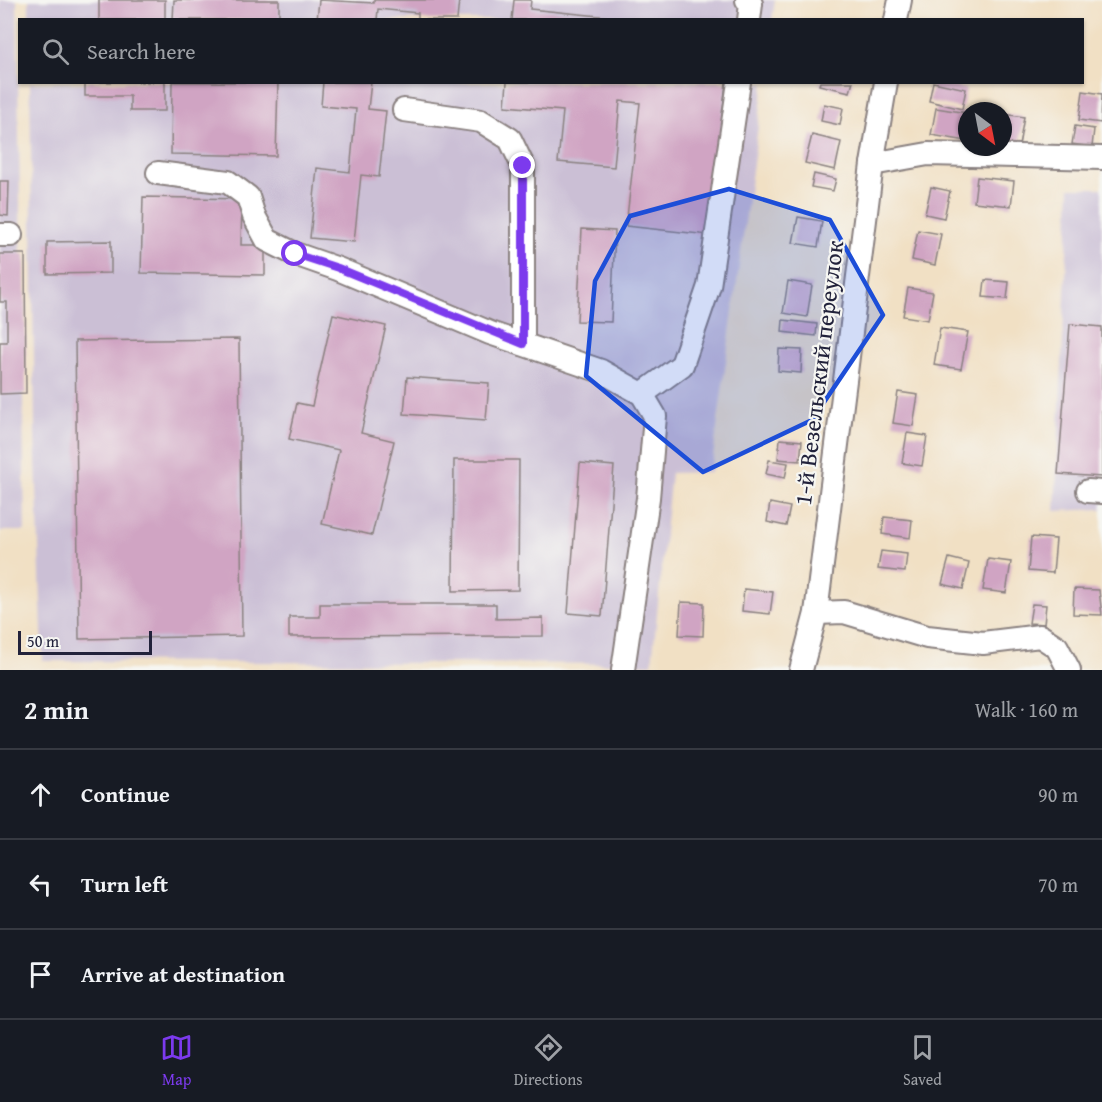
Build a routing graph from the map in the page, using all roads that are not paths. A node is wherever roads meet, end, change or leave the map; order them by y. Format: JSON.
{"nodes":[{"id":1,"x":747,"y":0,"type":"edge"},
{"id":2,"x":900,"y":0,"type":"edge"},
{"id":3,"x":749,"y":18,"type":"edge"},
{"id":4,"x":896,"y":18,"type":"edge"},
{"id":5,"x":739,"y":84,"type":"edge"},
{"id":6,"x":886,"y":84,"type":"edge"},
{"id":7,"x":404,"y":110,"type":"dead end"},
{"id":8,"x":1102,"y":158,"type":"edge"},
{"id":9,"x":872,"y":164,"type":"junction"},
{"id":10,"x":158,"y":173,"type":"dead end"},
{"id":11,"x":523,"y":344,"type":"junction"},
{"id":12,"x":642,"y":394,"type":"junction"},
{"id":13,"x":816,"y":613,"type":"junction"},
{"id":14,"x":623,"y":670,"type":"edge"},
{"id":15,"x":801,"y":670,"type":"edge"},
{"id":16,"x":1069,"y":670,"type":"edge"}],
"edges":[{"from":1,"to":3,"type":"street"},
{"from":2,"to":4,"type":"street"},
{"from":5,"to":12,"type":"street"},
{"from":6,"to":9,"type":"street","name":"1-й Везельский переулок"},
{"from":7,"to":11,"type":"street"},
{"from":8,"to":9,"type":"street"},
{"from":9,"to":13,"type":"street","name":"1-й Везельский переулок"},
{"from":10,"to":11,"type":"street"},
{"from":11,"to":12,"type":"street"},
{"from":12,"to":14,"type":"street"},
{"from":13,"to":15,"type":"street","name":"1-й Везельский переулок"},
{"from":13,"to":16,"type":"street"}]}
